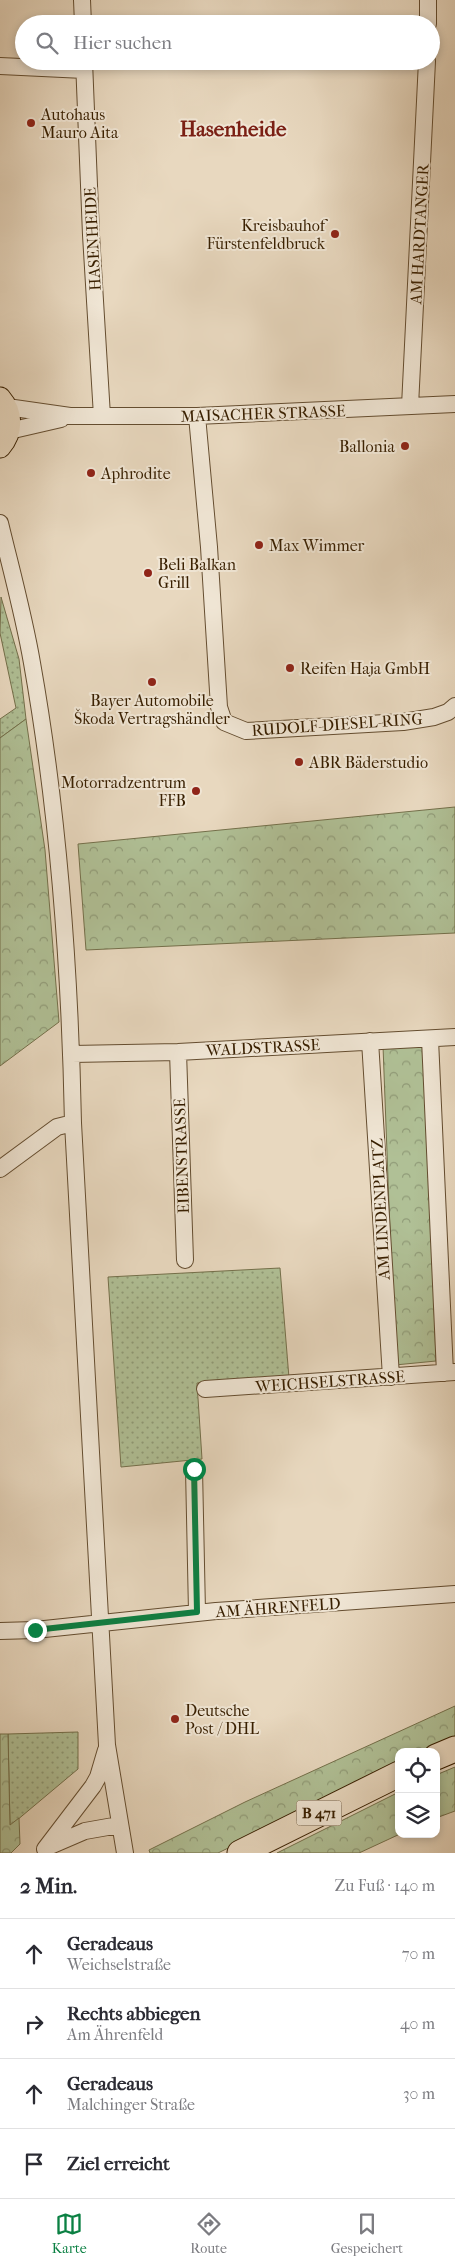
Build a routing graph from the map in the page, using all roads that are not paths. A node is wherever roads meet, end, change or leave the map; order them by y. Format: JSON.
{"nodes":[{"id":1,"x":82,"y":0,"type":"edge"},
{"id":2,"x":428,"y":0,"type":"edge"},
{"id":3,"x":83,"y":15,"type":"edge"},
{"id":4,"x":428,"y":15,"type":"edge"},
{"id":5,"x":0,"y":66,"type":"edge"},
{"id":6,"x":15,"y":66,"type":"edge"},
{"id":7,"x":84,"y":70,"type":"edge"},
{"id":8,"x":427,"y":70,"type":"edge"},
{"id":9,"x":3,"y":402,"type":"edge"},
{"id":10,"x":455,"y":404,"type":"edge"},
{"id":11,"x":410,"y":406,"type":"junction"},
{"id":12,"x":70,"y":416,"type":"junction"},
{"id":13,"x":102,"y":416,"type":"junction"},
{"id":14,"x":197,"y":416,"type":"junction"},
{"id":15,"x":5,"y":439,"type":"edge"},
{"id":16,"x":0,"y":523,"type":"edge"},
{"id":17,"x":455,"y":706,"type":"edge"},
{"id":18,"x":455,"y":1037,"type":"edge"},
{"id":19,"x":430,"y":1039,"type":"junction"},
{"id":20,"x":370,"y":1042,"type":"junction"},
{"id":21,"x":178,"y":1052,"type":"junction"},
{"id":22,"x":72,"y":1054,"type":"junction"},
{"id":23,"x":73,"y":1123,"type":"junction"},
{"id":24,"x":0,"y":1169,"type":"edge"},
{"id":25,"x":185,"y":1260,"type":"dead end"},
{"id":26,"x":450,"y":1372,"type":"edge"},
{"id":27,"x":390,"y":1377,"type":"junction"},
{"id":28,"x":206,"y":1389,"type":"dead end"},
{"id":29,"x":194,"y":1469,"type":"dead end"},
{"id":30,"x":455,"y":1594,"type":"edge"},
{"id":31,"x":197,"y":1612,"type":"junction"},
{"id":32,"x":101,"y":1622,"type":"junction"},
{"id":33,"x":0,"y":1631,"type":"edge"},
{"id":34,"x":107,"y":1746,"type":"junction"},
{"id":35,"x":455,"y":1749,"type":"edge"},
{"id":36,"x":440,"y":1755,"type":"edge"},
{"id":37,"x":395,"y":1776,"type":"edge"},
{"id":38,"x":119,"y":1825,"type":"junction"},
{"id":39,"x":43,"y":1851,"type":"edge"},
{"id":40,"x":125,"y":1853,"type":"edge"},
{"id":41,"x":240,"y":1853,"type":"edge"}],
"edges":[{"from":1,"to":3,"type":"street"},
{"from":2,"to":4,"type":"street"},
{"from":5,"to":6,"type":"street"},
{"from":7,"to":13,"type":"street","name":"HASENHEIDE"},
{"from":8,"to":11,"type":"street","name":"AM HARDTANGER"},
{"from":9,"to":12,"type":"street","name":"MAISACHER STRASSE"},
{"from":9,"to":15,"type":"main road"},
{"from":10,"to":11,"type":"street","name":"MAISACHER STRASSE"},
{"from":11,"to":14,"type":"street","name":"MAISACHER STRASSE"},
{"from":12,"to":13,"type":"street","name":"MAISACHER STRASSE"},
{"from":12,"to":15,"type":"street","name":"MAISACHER STRASSE"},
{"from":13,"to":14,"type":"street","name":"MAISACHER STRASSE"},
{"from":14,"to":17,"type":"street","name":"RUDOLF-DIESEL-RING"},
{"from":16,"to":22,"type":"street"},
{"from":18,"to":19,"type":"street","name":"WALDSTRASSE"},
{"from":19,"to":20,"type":"street","name":"WALDSTRASSE"},
{"from":19,"to":26,"type":"street"},
{"from":20,"to":21,"type":"street","name":"WALDSTRASSE"},
{"from":20,"to":27,"type":"street","name":"AM LINDENPLATZ"},
{"from":21,"to":22,"type":"street","name":"WALDSTRASSE"},
{"from":21,"to":25,"type":"street","name":"EIBENSTRASSE"},
{"from":22,"to":23,"type":"street"},
{"from":23,"to":24,"type":"street"},
{"from":23,"to":32,"type":"street"},
{"from":26,"to":27,"type":"street","name":"WEICHSELSTRASSE"},
{"from":27,"to":28,"type":"street","name":"WEICHSELSTRASSE"},
{"from":29,"to":31,"type":"street"},
{"from":30,"to":31,"type":"street","name":"AM ÄHRENFELD"},
{"from":31,"to":32,"type":"street","name":"AM ÄHRENFELD"},
{"from":32,"to":33,"type":"street","name":"AM ÄHRENFELD"},
{"from":32,"to":34,"type":"street"},
{"from":34,"to":38,"type":"street"},
{"from":34,"to":39,"type":"street"},
{"from":35,"to":36,"type":"highway"},
{"from":37,"to":41,"type":"highway","number":"B 471"},
{"from":38,"to":39,"type":"street"},
{"from":38,"to":40,"type":"street"}]}
